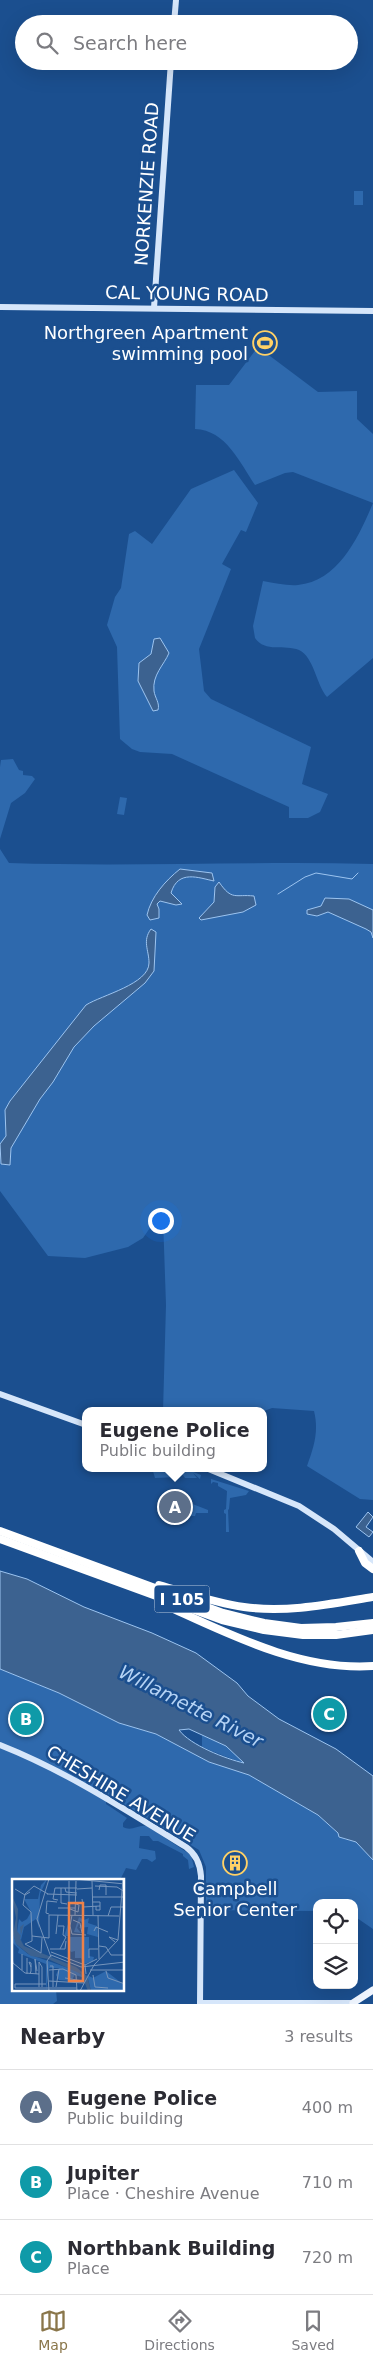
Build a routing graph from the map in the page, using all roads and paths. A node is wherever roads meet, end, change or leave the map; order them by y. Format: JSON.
{"nodes":[{"id":1,"x":176,"y":0,"type":"edge"},
{"id":2,"x":175,"y":15,"type":"edge"},
{"id":3,"x":171,"y":70,"type":"edge"},
{"id":4,"x":0,"y":307,"type":"edge"},
{"id":5,"x":154,"y":308,"type":"junction"},
{"id":6,"x":373,"y":311,"type":"edge"},
{"id":7,"x":0,"y":1394,"type":"edge"},
{"id":8,"x":82,"y":1424,"type":"edge"},
{"id":9,"x":216,"y":1472,"type":"edge"},
{"id":10,"x":0,"y":1531,"type":"edge"},
{"id":11,"x":0,"y":1539,"type":"edge"},
{"id":12,"x":359,"y":1551,"type":"junction"},
{"id":13,"x":373,"y":1562,"type":"edge"},
{"id":14,"x":100,"y":1569,"type":"junction"},
{"id":15,"x":373,"y":1569,"type":"edge"},
{"id":16,"x":83,"y":1570,"type":"junction"},
{"id":17,"x":373,"y":1597,"type":"edge"},
{"id":18,"x":373,"y":1623,"type":"edge"},
{"id":19,"x":373,"y":1630,"type":"edge"},
{"id":20,"x":373,"y":1666,"type":"edge"},
{"id":21,"x":0,"y":1745,"type":"edge"},
{"id":22,"x":373,"y":1991,"type":"edge"},
{"id":23,"x":200,"y":2004,"type":"edge"},
{"id":24,"x":354,"y":2004,"type":"edge"},
{"id":25,"x":366,"y":2004,"type":"edge"}],
"edges":[{"from":1,"to":2,"type":"street"},
{"from":3,"to":5,"type":"street","name":"NORKENZIE ROAD"},
{"from":4,"to":5,"type":"street","name":"CAL YOUNG ROAD"},
{"from":5,"to":6,"type":"street","name":"CAL YOUNG ROAD"},
{"from":7,"to":8,"type":"street"},
{"from":9,"to":12,"type":"street"},
{"from":10,"to":14,"type":"highway","number":"I 105"},
{"from":11,"to":16,"type":"highway","number":"I 105"},
{"from":12,"to":13,"type":"street"},
{"from":12,"to":15,"type":"highway"},
{"from":14,"to":17,"type":"highway"},
{"from":14,"to":18,"type":"highway","number":"I 105"},
{"from":16,"to":19,"type":"highway","number":"I 105"},
{"from":16,"to":20,"type":"highway"},
{"from":21,"to":23,"type":"street","name":"CHESHIRE AVENUE"},
{"from":22,"to":24,"type":"main road"},
{"from":22,"to":25,"type":"main road"},
{"from":23,"to":24,"type":"street"}]}
